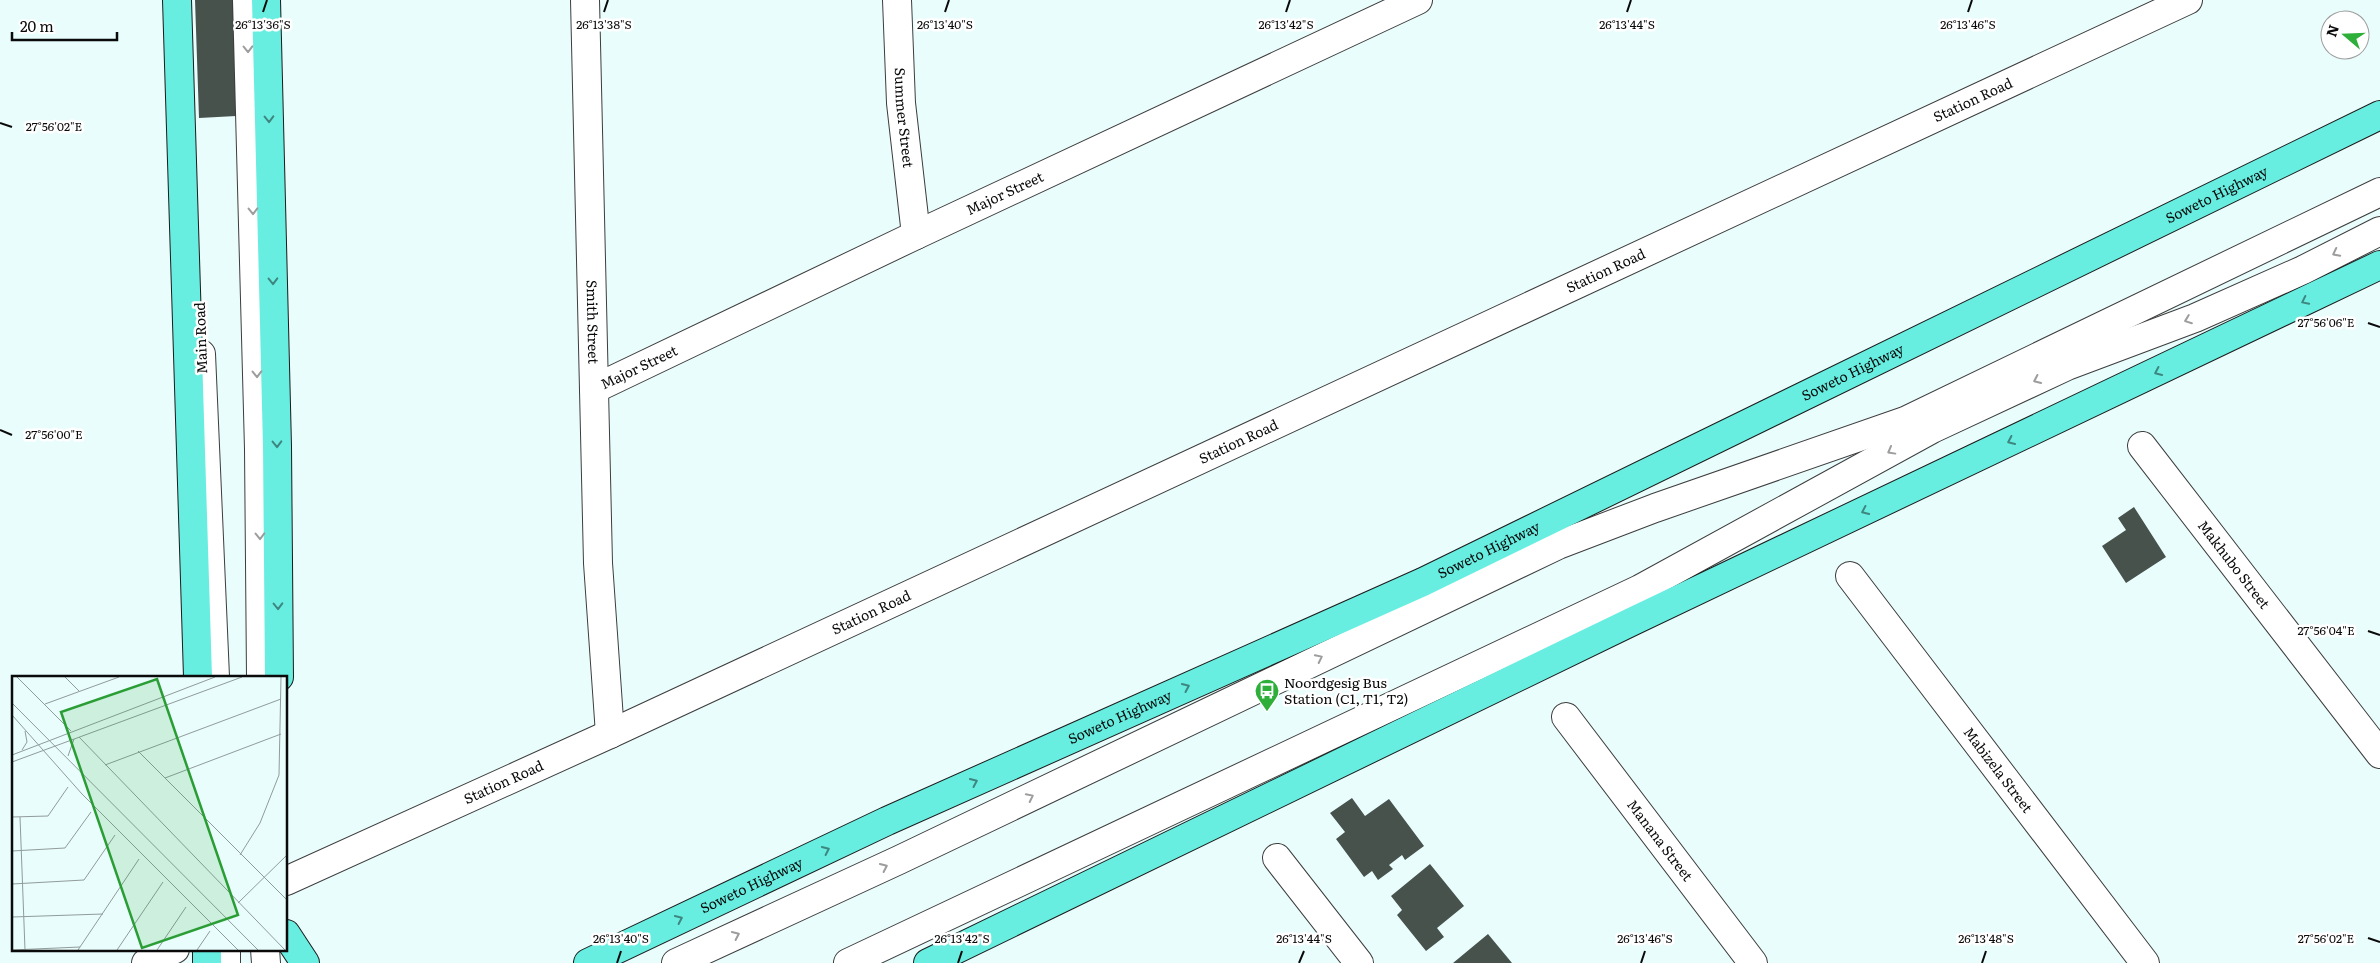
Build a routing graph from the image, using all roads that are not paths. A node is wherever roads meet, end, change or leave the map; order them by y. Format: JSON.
{"nodes":[{"id":1,"x":177,"y":0,"type":"edge"},
{"id":2,"x":189,"y":0,"type":"edge"},
{"id":3,"x":247,"y":0,"type":"edge"},
{"id":4,"x":266,"y":0,"type":"edge"},
{"id":5,"x":585,"y":0,"type":"edge"},
{"id":6,"x":897,"y":0,"type":"edge"},
{"id":7,"x":1418,"y":0,"type":"edge"},
{"id":8,"x":2188,"y":0,"type":"edge"},
{"id":9,"x":2380,"y":115,"type":"edge"},
{"id":10,"x":2380,"y":192,"type":"edge"},
{"id":11,"x":2380,"y":231,"type":"edge"},
{"id":12,"x":916,"y":235,"type":"junction"},
{"id":13,"x":2380,"y":265,"type":"edge"},
{"id":14,"x":594,"y":389,"type":"junction"},
{"id":15,"x":2142,"y":446,"type":"dead end"},
{"id":16,"x":1850,"y":576,"type":"dead end"},
{"id":17,"x":198,"y":676,"type":"edge"},
{"id":18,"x":215,"y":676,"type":"edge"},
{"id":19,"x":261,"y":676,"type":"edge"},
{"id":20,"x":279,"y":676,"type":"edge"},
{"id":21,"x":1566,"y":717,"type":"dead end"},
{"id":22,"x":610,"y":734,"type":"junction"},
{"id":23,"x":2380,"y":754,"type":"edge"},
{"id":24,"x":1277,"y":858,"type":"dead end"},
{"id":25,"x":288,"y":880,"type":"edge"},
{"id":26,"x":288,"y":937,"type":"edge"},
{"id":27,"x":173,"y":950,"type":"edge"},
{"id":28,"x":207,"y":950,"type":"edge"},
{"id":29,"x":226,"y":950,"type":"edge"},
{"id":30,"x":265,"y":950,"type":"edge"},
{"id":31,"x":283,"y":950,"type":"edge"},
{"id":32,"x":146,"y":963,"type":"edge"},
{"id":33,"x":207,"y":963,"type":"edge"},
{"id":34,"x":226,"y":963,"type":"edge"},
{"id":35,"x":266,"y":963,"type":"edge"},
{"id":36,"x":284,"y":963,"type":"edge"},
{"id":37,"x":305,"y":963,"type":"edge"},
{"id":38,"x":588,"y":963,"type":"edge"},
{"id":39,"x":676,"y":963,"type":"edge"},
{"id":40,"x":848,"y":963,"type":"edge"},
{"id":41,"x":928,"y":963,"type":"edge"},
{"id":42,"x":1359,"y":963,"type":"edge"},
{"id":43,"x":1754,"y":963,"type":"edge"},
{"id":44,"x":2145,"y":963,"type":"edge"}],
"edges":[{"from":1,"to":17,"type":"main road","name":"Main Road"},
{"from":2,"to":18,"type":"street","name":"Main Road"},
{"from":3,"to":19,"type":"street","one_way":true},
{"from":4,"to":20,"type":"main road","one_way":true},
{"from":5,"to":14,"type":"street","name":"Smith Street"},
{"from":6,"to":12,"type":"street","name":"Summer Street"},
{"from":7,"to":12,"type":"street","name":"Major Street"},
{"from":8,"to":22,"type":"street","name":"Station Road"},
{"from":38,"to":9,"type":"main road","name":"Soweto Highway","one_way":true},
{"from":39,"to":10,"type":"street","name":"Soweto Highway","one_way":true},
{"from":11,"to":40,"type":"street","one_way":true},
{"from":12,"to":14,"type":"street","name":"Major Street"},
{"from":13,"to":41,"type":"main road","one_way":true},
{"from":14,"to":22,"type":"street","name":"Smith Street"},
{"from":15,"to":23,"type":"street","name":"Makhubo Street"},
{"from":16,"to":44,"type":"street","name":"Mabizela Street"},
{"from":21,"to":43,"type":"street","name":"Manana Street"},
{"from":22,"to":25,"type":"street","name":"Station Road"},
{"from":24,"to":42,"type":"street"},
{"from":26,"to":37,"type":"main road"},
{"from":27,"to":32,"type":"street"},
{"from":28,"to":33,"type":"main road"},
{"from":29,"to":34,"type":"street"},
{"from":30,"to":35,"type":"street"},
{"from":31,"to":36,"type":"main road"}]}
